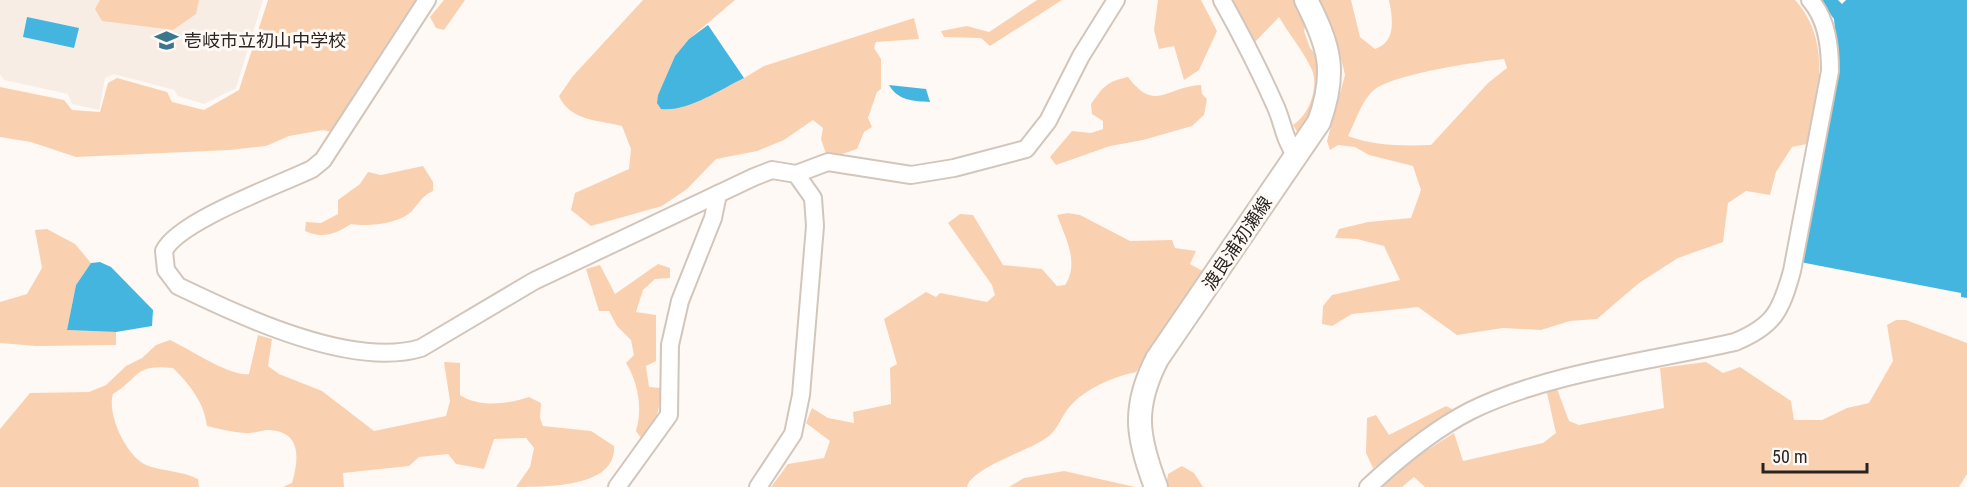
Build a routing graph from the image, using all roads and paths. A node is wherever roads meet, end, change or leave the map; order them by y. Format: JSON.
{"nodes":[{"id":1,"x":427,"y":0,"type":"edge"},
{"id":2,"x":1116,"y":0,"type":"edge"},
{"id":3,"x":1222,"y":0,"type":"edge"},
{"id":4,"x":1306,"y":0,"type":"edge"},
{"id":5,"x":1810,"y":0,"type":"edge"},
{"id":6,"x":1296,"y":156,"type":"junction"},
{"id":7,"x":796,"y":174,"type":"junction"},
{"id":8,"x":718,"y":194,"type":"junction"},
{"id":9,"x":617,"y":487,"type":"edge"},
{"id":10,"x":758,"y":487,"type":"edge"},
{"id":11,"x":1156,"y":487,"type":"edge"},
{"id":12,"x":1368,"y":487,"type":"edge"}],
"edges":[{"from":1,"to":8,"type":"street"},
{"from":2,"to":7,"type":"street"},
{"from":3,"to":6,"type":"street"},
{"from":4,"to":6,"type":"main road","name":"渡良浦初瀬線"},
{"from":5,"to":12,"type":"street"},
{"from":6,"to":11,"type":"main road","name":"渡良浦初瀬線"},
{"from":7,"to":8,"type":"street"},
{"from":7,"to":10,"type":"street"},
{"from":8,"to":9,"type":"street"}]}
